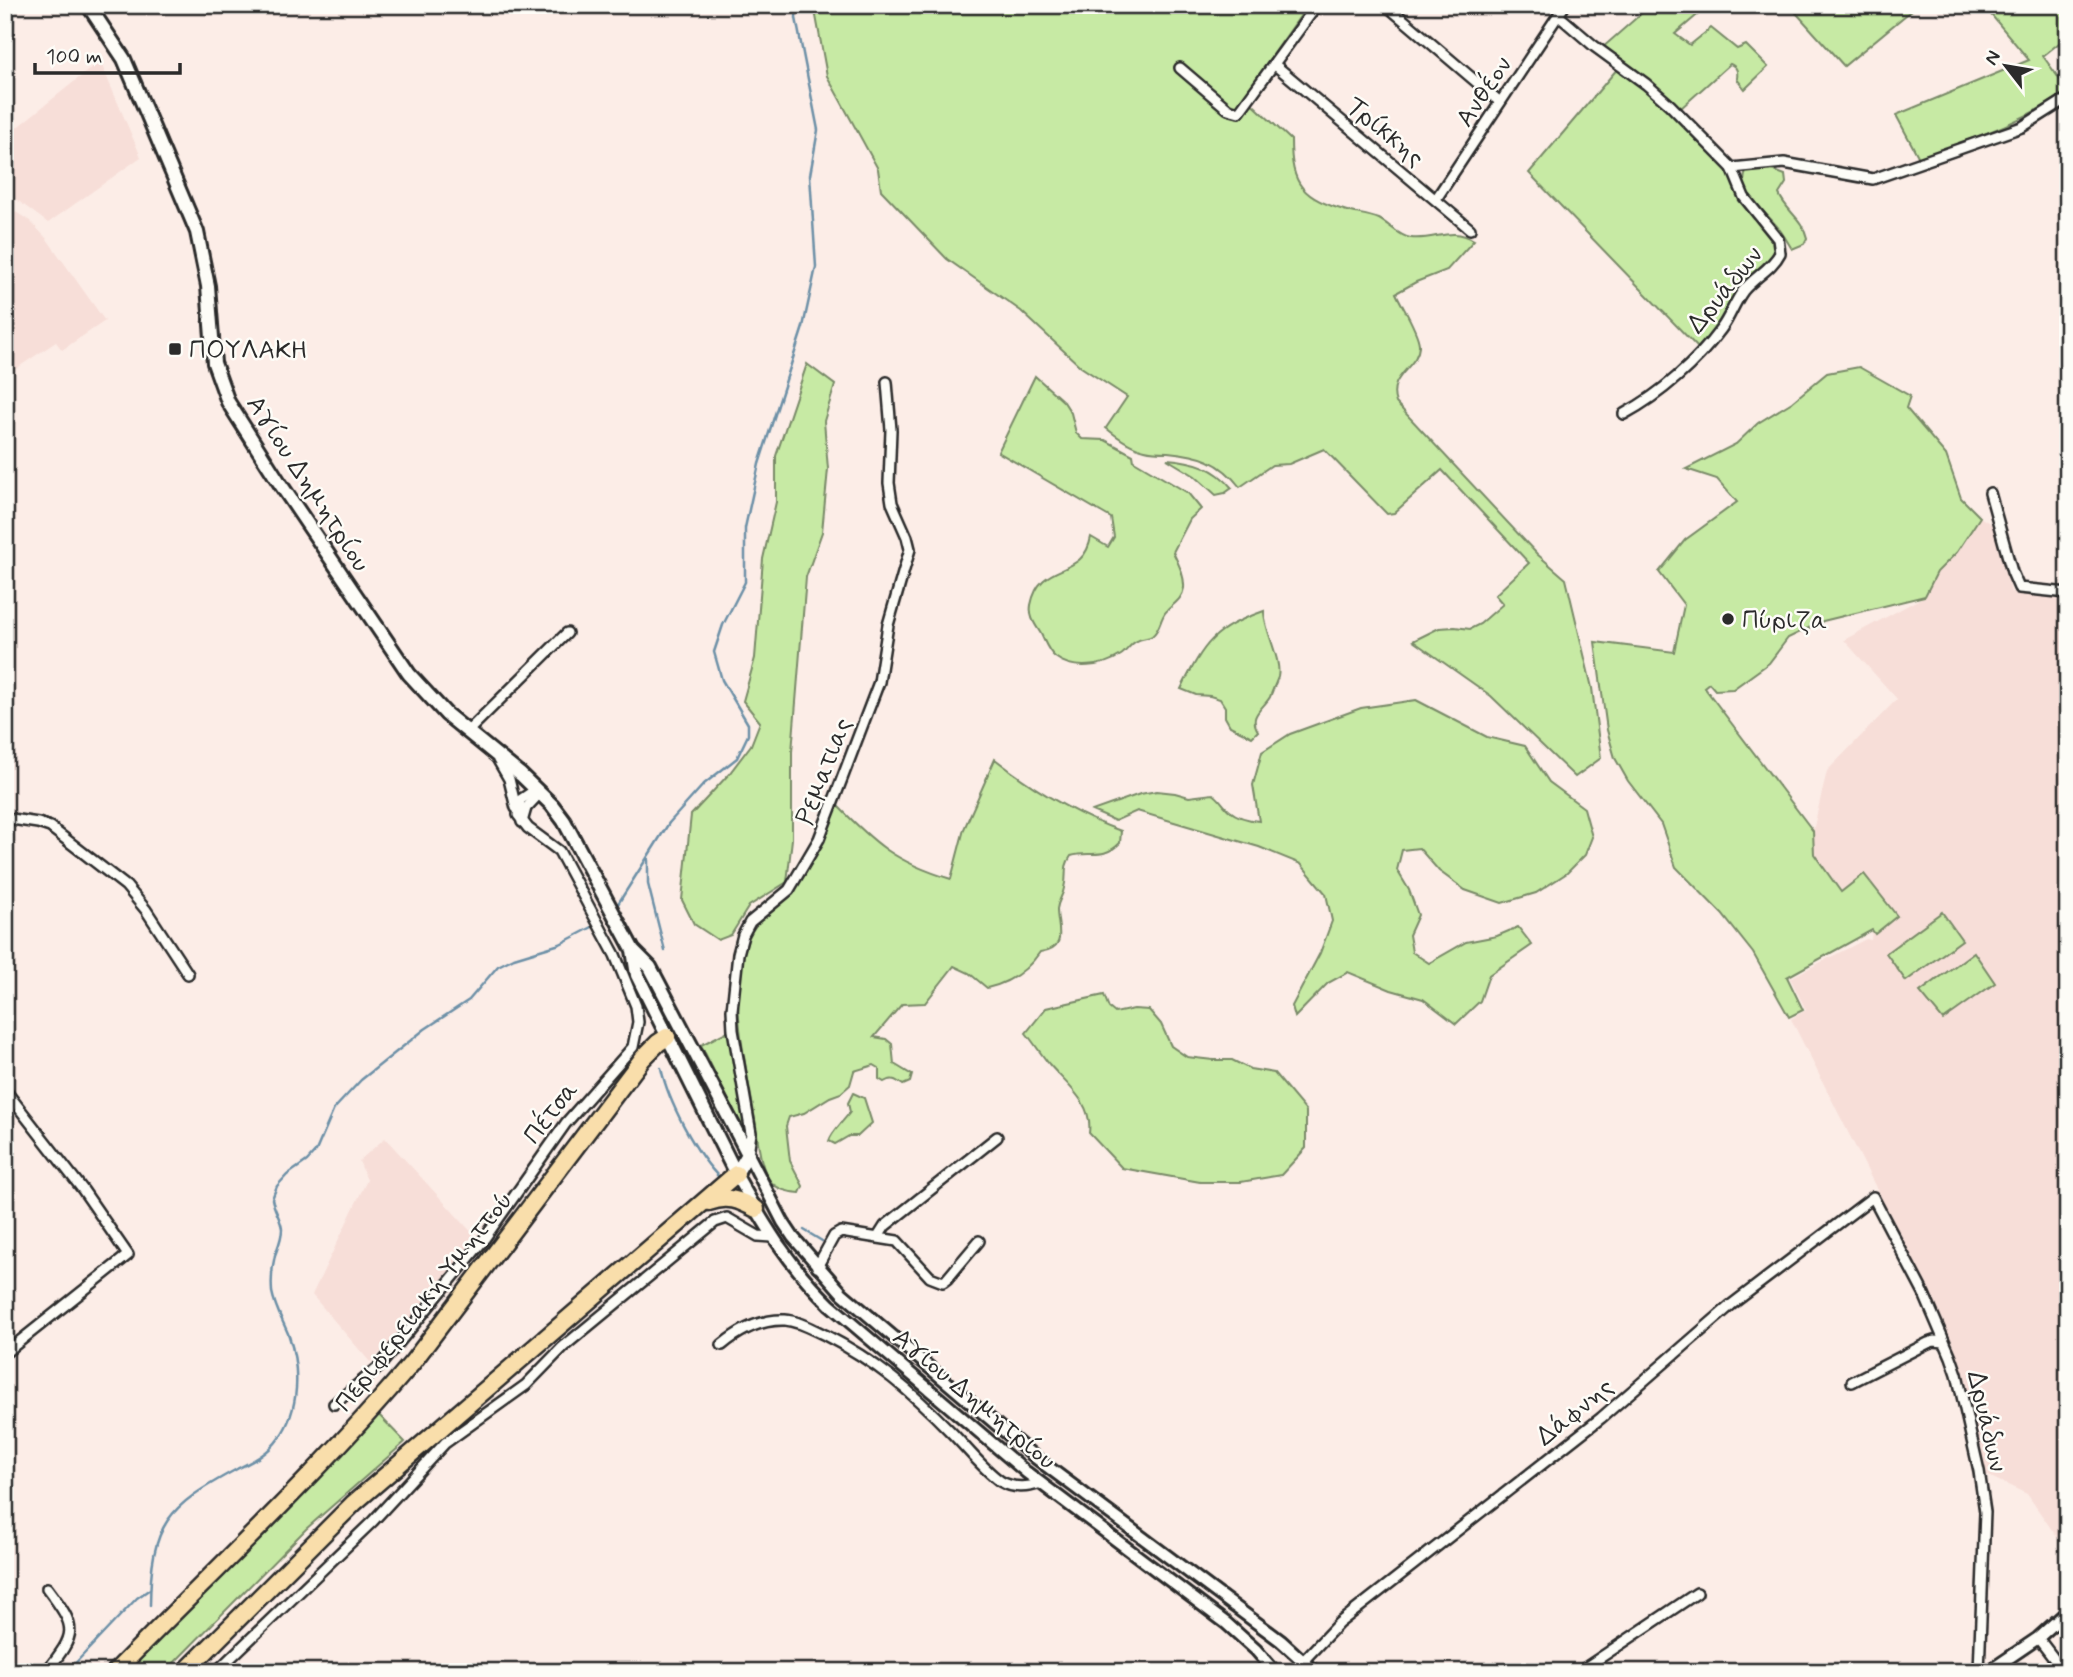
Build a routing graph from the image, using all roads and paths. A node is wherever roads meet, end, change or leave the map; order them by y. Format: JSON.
{"nodes":[{"id":1,"x":88,"y":5,"type":"edge"},
{"id":2,"x":1317,"y":5,"type":"edge"},
{"id":3,"x":1386,"y":5,"type":"edge"},
{"id":4,"x":1565,"y":5,"type":"edge"},
{"id":5,"x":1559,"y":16,"type":"junction"},
{"id":6,"x":1275,"y":65,"type":"junction"},
{"id":7,"x":1180,"y":68,"type":"dead end"},
{"id":8,"x":2068,"y":98,"type":"edge"},
{"id":9,"x":1500,"y":102,"type":"junction"},
{"id":10,"x":1732,"y":168,"type":"junction"},
{"id":11,"x":1436,"y":200,"type":"junction"},
{"id":12,"x":1470,"y":229,"type":"dead end"},
{"id":13,"x":887,"y":382,"type":"dead end"},
{"id":14,"x":1624,"y":414,"type":"dead end"},
{"id":15,"x":1990,"y":493,"type":"dead end"},
{"id":16,"x":2068,"y":593,"type":"edge"},
{"id":17,"x":567,"y":634,"type":"dead end"},
{"id":18,"x":467,"y":732,"type":"junction"},
{"id":19,"x":493,"y":752,"type":"junction"},
{"id":20,"x":540,"y":793,"type":"junction"},
{"id":21,"x":5,"y":818,"type":"edge"},
{"id":22,"x":520,"y":818,"type":"junction"},
{"id":23,"x":633,"y":950,"type":"junction"},
{"id":24,"x":188,"y":974,"type":"dead end"},
{"id":25,"x":683,"y":1029,"type":"junction"},
{"id":26,"x":667,"y":1037,"type":"junction"},
{"id":27,"x":5,"y":1090,"type":"edge"},
{"id":28,"x":996,"y":1137,"type":"dead end"},
{"id":29,"x":748,"y":1154,"type":"junction"},
{"id":30,"x":736,"y":1174,"type":"junction"},
{"id":31,"x":1873,"y":1197,"type":"joint"},
{"id":32,"x":703,"y":1204,"type":"junction"},
{"id":33,"x":756,"y":1209,"type":"junction"},
{"id":34,"x":772,"y":1237,"type":"junction"},
{"id":35,"x":878,"y":1237,"type":"junction"},
{"id":36,"x":979,"y":1241,"type":"dead end"},
{"id":37,"x":817,"y":1266,"type":"junction"},
{"id":38,"x":1944,"y":1342,"type":"junction"},
{"id":39,"x":722,"y":1345,"type":"dead end"},
{"id":40,"x":5,"y":1353,"type":"edge"},
{"id":41,"x":1852,"y":1382,"type":"dead end"},
{"id":42,"x":334,"y":1404,"type":"dead end"},
{"id":43,"x":1041,"y":1483,"type":"junction"},
{"id":44,"x":47,"y":1588,"type":"dead end"},
{"id":45,"x":1697,"y":1593,"type":"dead end"},
{"id":46,"x":2068,"y":1611,"type":"edge"},
{"id":47,"x":2038,"y":1638,"type":"junction"},
{"id":48,"x":1304,"y":1660,"type":"junction"},
{"id":49,"x":46,"y":1672,"type":"edge"},
{"id":50,"x":115,"y":1672,"type":"edge"},
{"id":51,"x":185,"y":1672,"type":"edge"},
{"id":52,"x":216,"y":1672,"type":"edge"},
{"id":53,"x":1275,"y":1672,"type":"edge"},
{"id":54,"x":1315,"y":1672,"type":"edge"},
{"id":55,"x":1579,"y":1672,"type":"edge"},
{"id":56,"x":1979,"y":1672,"type":"edge"},
{"id":57,"x":1989,"y":1672,"type":"edge"},
{"id":58,"x":2064,"y":1672,"type":"edge"}],
"edges":[{"from":1,"to":18,"type":"main road","name":"Αγίου Δημητρίου"},
{"from":2,"to":6,"type":"street"},
{"from":3,"to":9,"type":"street"},
{"from":4,"to":5,"type":"street","name":"Ανθέον"},
{"from":5,"to":9,"type":"street","name":"Ανθέον"},
{"from":5,"to":10,"type":"street"},
{"from":6,"to":7,"type":"street"},
{"from":6,"to":11,"type":"street","name":"Τρίκκης"},
{"from":8,"to":10,"type":"street"},
{"from":9,"to":11,"type":"street","name":"Ανθέον"},
{"from":10,"to":14,"type":"street","name":"Δρυάδων"},
{"from":11,"to":12,"type":"street","name":"Τρίκκης"},
{"from":13,"to":29,"type":"street","name":"Ρεματιας"},
{"from":15,"to":16,"type":"street"},
{"from":17,"to":18,"type":"street"},
{"from":18,"to":19,"type":"main road","name":"Αγίου Δημητρίου"},
{"from":19,"to":20,"type":"main road"},
{"from":19,"to":22,"type":"street"},
{"from":20,"to":22,"type":"street"},
{"from":20,"to":23,"type":"main road"},
{"from":21,"to":24,"type":"street"},
{"from":22,"to":42,"type":"street","name":"Πέτσα"},
{"from":23,"to":25,"type":"main road"},
{"from":23,"to":26,"type":"main road"},
{"from":25,"to":26,"type":"main road"},
{"from":25,"to":29,"type":"main road"},
{"from":26,"to":30,"type":"main road","name":"Αγίου Δημητρίου"},
{"from":26,"to":50,"type":"highway","name":"Περιφερειακή Υμηττού"},
{"from":27,"to":40,"type":"street"},
{"from":28,"to":35,"type":"street"},
{"from":29,"to":30,"type":"main road"},
{"from":29,"to":37,"type":"street","name":"Αγίου Δημητρίου"},
{"from":30,"to":32,"type":"highway"},
{"from":30,"to":33,"type":"street","name":"Αγίου Δημητρίου"},
{"from":31,"to":38,"type":"street","name":"Δρυάδων"},
{"from":31,"to":48,"type":"street","name":"Δάφνης"},
{"from":32,"to":33,"type":"highway"},
{"from":32,"to":51,"type":"highway"},
{"from":33,"to":34,"type":"street","name":"Αγίου Δημητρίου"},
{"from":34,"to":43,"type":"street","name":"Αγίου Δημητρίου"},
{"from":34,"to":52,"type":"street"},
{"from":35,"to":36,"type":"street"},
{"from":35,"to":37,"type":"street"},
{"from":37,"to":48,"type":"street","name":"Αγίου Δημητρίου"},
{"from":38,"to":41,"type":"street"},
{"from":38,"to":56,"type":"street","name":"Δρυάδων"},
{"from":39,"to":43,"type":"street"},
{"from":43,"to":53,"type":"street","name":"Αγίου Δημητρίου"},
{"from":44,"to":49,"type":"street"},
{"from":45,"to":55,"type":"street"},
{"from":46,"to":47,"type":"street"},
{"from":47,"to":57,"type":"street"},
{"from":47,"to":58,"type":"street"},
{"from":48,"to":54,"type":"street","name":"Αγίου Δημητρίου"}]}
